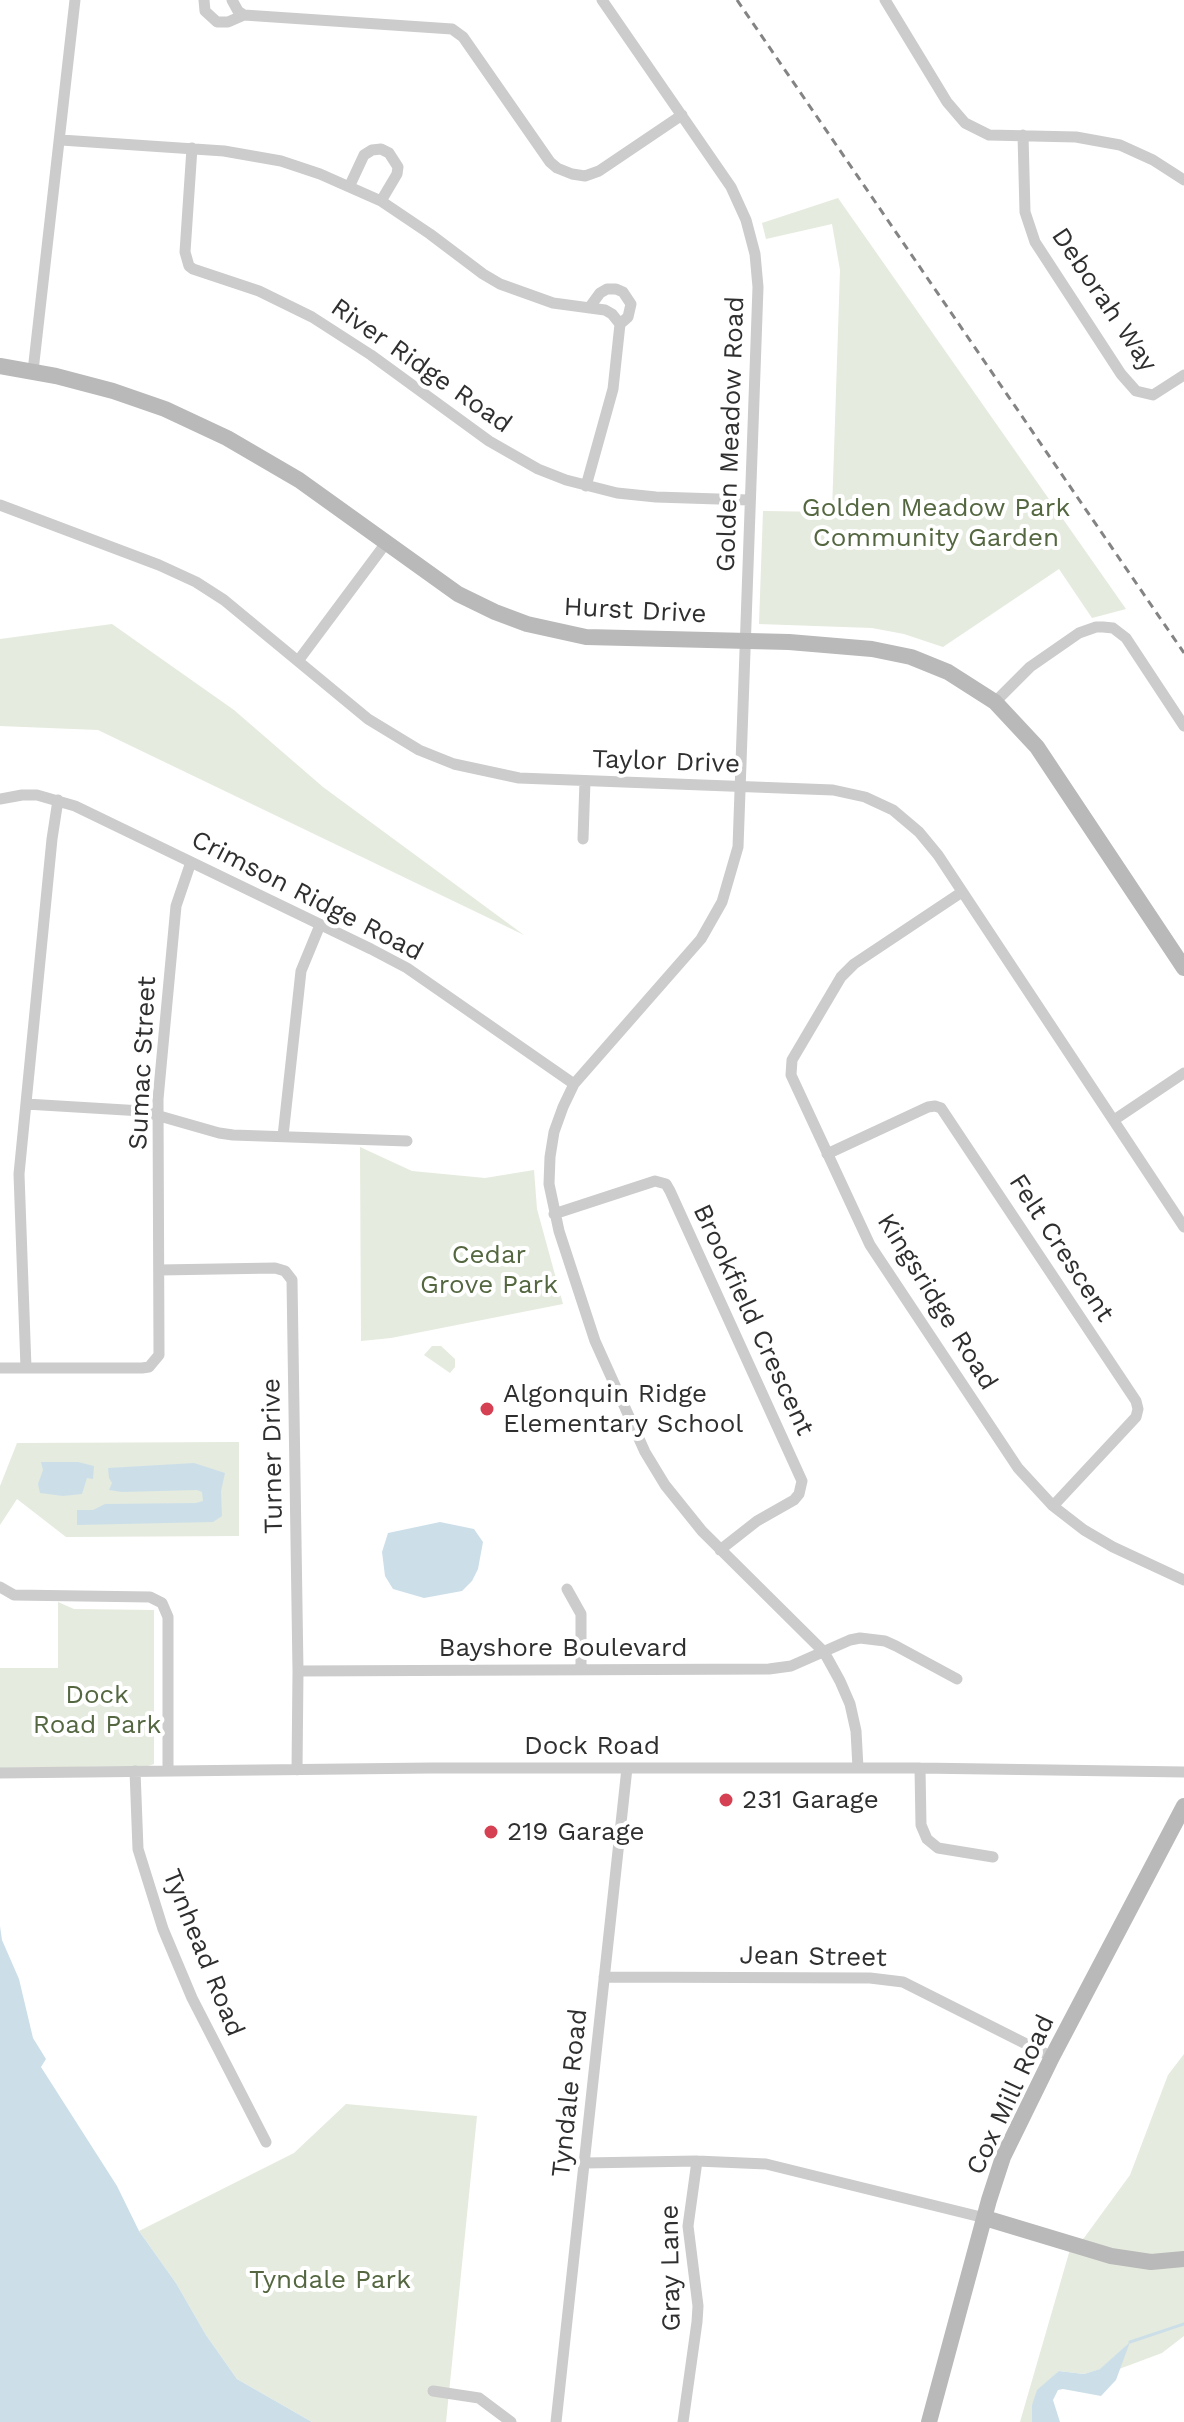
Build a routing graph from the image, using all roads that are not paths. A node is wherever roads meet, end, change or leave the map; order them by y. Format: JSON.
{"nodes":[{"id":1,"x":75,"y":0,"type":"edge"},
{"id":2,"x":204,"y":0,"type":"edge"},
{"id":3,"x":232,"y":0,"type":"edge"},
{"id":4,"x":602,"y":0,"type":"edge"},
{"id":5,"x":885,"y":0,"type":"edge"},
{"id":6,"x":244,"y":15,"type":"junction"},
{"id":7,"x":682,"y":115,"type":"junction"},
{"id":8,"x":1023,"y":135,"type":"junction"},
{"id":9,"x":61,"y":140,"type":"junction"},
{"id":10,"x":192,"y":148,"type":"junction"},
{"id":11,"x":1184,"y":180,"type":"edge"},
{"id":12,"x":350,"y":185,"type":"junction"},
{"id":13,"x":381,"y":201,"type":"junction"},
{"id":14,"x":589,"y":308,"type":"junction"},
{"id":15,"x":620,"y":324,"type":"junction"},
{"id":16,"x":0,"y":366,"type":"edge"},
{"id":17,"x":33,"y":371,"type":"junction"},
{"id":18,"x":1184,"y":375,"type":"edge"},
{"id":19,"x":586,"y":486,"type":"junction"},
{"id":20,"x":749,"y":500,"type":"junction"},
{"id":21,"x":0,"y":505,"type":"edge"},
{"id":22,"x":386,"y":543,"type":"junction"},
{"id":23,"x":746,"y":640,"type":"junction"},
{"id":24,"x":298,"y":661,"type":"junction"},
{"id":25,"x":995,"y":702,"type":"junction"},
{"id":26,"x":1184,"y":726,"type":"edge"},
{"id":27,"x":585,"y":781,"type":"junction"},
{"id":28,"x":740,"y":787,"type":"junction"},
{"id":29,"x":0,"y":799,"type":"edge"},
{"id":30,"x":58,"y":800,"type":"junction"},
{"id":31,"x":583,"y":839,"type":"dead end"},
{"id":32,"x":191,"y":862,"type":"junction"},
{"id":33,"x":962,"y":892,"type":"junction"},
{"id":34,"x":320,"y":925,"type":"junction"},
{"id":35,"x":1184,"y":968,"type":"edge"},
{"id":36,"x":1184,"y":1073,"type":"edge"},
{"id":37,"x":574,"y":1084,"type":"junction"},
{"id":38,"x":26,"y":1104,"type":"junction"},
{"id":39,"x":158,"y":1116,"type":"junction"},
{"id":40,"x":1114,"y":1120,"type":"junction"},
{"id":41,"x":283,"y":1136,"type":"junction"},
{"id":42,"x":407,"y":1141,"type":"dead end"},
{"id":43,"x":827,"y":1154,"type":"junction"},
{"id":44,"x":554,"y":1214,"type":"junction"},
{"id":45,"x":1184,"y":1227,"type":"edge"},
{"id":46,"x":160,"y":1270,"type":"junction"},
{"id":47,"x":0,"y":1368,"type":"edge"},
{"id":48,"x":26,"y":1368,"type":"junction"},
{"id":49,"x":1053,"y":1506,"type":"junction"},
{"id":50,"x":720,"y":1550,"type":"junction"},
{"id":51,"x":1184,"y":1580,"type":"edge"},
{"id":52,"x":0,"y":1587,"type":"edge"},
{"id":53,"x":567,"y":1589,"type":"dead end"},
{"id":54,"x":824,"y":1652,"type":"junction"},
{"id":55,"x":581,"y":1669,"type":"junction"},
{"id":56,"x":298,"y":1671,"type":"junction"},
{"id":57,"x":957,"y":1679,"type":"dead end"},
{"id":58,"x":627,"y":1768,"type":"junction"},
{"id":59,"x":858,"y":1768,"type":"junction"},
{"id":60,"x":920,"y":1768,"type":"junction"},
{"id":61,"x":168,"y":1770,"type":"junction"},
{"id":62,"x":297,"y":1770,"type":"junction"},
{"id":63,"x":135,"y":1771,"type":"junction"},
{"id":64,"x":1184,"y":1772,"type":"edge"},
{"id":65,"x":0,"y":1773,"type":"edge"},
{"id":66,"x":1184,"y":1806,"type":"edge"},
{"id":67,"x":993,"y":1857,"type":"dead end"},
{"id":68,"x":604,"y":1977,"type":"junction"},
{"id":69,"x":1052,"y":2057,"type":"junction"},
{"id":70,"x":266,"y":2142,"type":"dead end"},
{"id":71,"x":697,"y":2161,"type":"junction"},
{"id":72,"x":585,"y":2163,"type":"junction"},
{"id":73,"x":985,"y":2218,"type":"junction"},
{"id":74,"x":1184,"y":2259,"type":"edge"},
{"id":75,"x":433,"y":2391,"type":"dead end"},
{"id":76,"x":511,"y":2422,"type":"edge"},
{"id":77,"x":556,"y":2422,"type":"edge"},
{"id":78,"x":683,"y":2422,"type":"edge"},
{"id":79,"x":929,"y":2422,"type":"edge"}],
"edges":[{"from":1,"to":9,"type":"street"},
{"from":2,"to":6,"type":"street"},
{"from":3,"to":6,"type":"street"},
{"from":4,"to":7,"type":"street","name":"Golden Meadow Road"},
{"from":5,"to":8,"type":"street"},
{"from":6,"to":7,"type":"street"},
{"from":7,"to":20,"type":"street","name":"Golden Meadow Road"},
{"from":8,"to":11,"type":"street"},
{"from":8,"to":18,"type":"street","name":"Deborah Way"},
{"from":9,"to":10,"type":"street"},
{"from":9,"to":17,"type":"street"},
{"from":10,"to":12,"type":"street"},
{"from":10,"to":19,"type":"street","name":"River Ridge Road"},
{"from":12,"to":13,"type":"street"},
{"from":12,"to":13,"type":"street"},
{"from":13,"to":14,"type":"street"},
{"from":14,"to":15,"type":"street"},
{"from":14,"to":15,"type":"street"},
{"from":15,"to":19,"type":"street"},
{"from":16,"to":17,"type":"street","name":"Hurst Drive"},
{"from":17,"to":22,"type":"street","name":"Hurst Drive"},
{"from":19,"to":20,"type":"street","name":"River Ridge Road"},
{"from":20,"to":23,"type":"street","name":"Golden Meadow Road"},
{"from":21,"to":24,"type":"street","name":"Taylor Drive"},
{"from":22,"to":23,"type":"street","name":"Hurst Drive"},
{"from":22,"to":24,"type":"street"},
{"from":23,"to":25,"type":"street","name":"Hurst Drive"},
{"from":23,"to":28,"type":"street","name":"Golden Meadow Road"},
{"from":24,"to":27,"type":"street","name":"Taylor Drive"},
{"from":25,"to":26,"type":"street"},
{"from":25,"to":35,"type":"street","name":"Hurst Drive"},
{"from":27,"to":28,"type":"street","name":"Taylor Drive"},
{"from":27,"to":31,"type":"street"},
{"from":28,"to":33,"type":"street","name":"Taylor Drive"},
{"from":28,"to":37,"type":"street","name":"Golden Meadow Road"},
{"from":29,"to":30,"type":"street","name":"Crimson Ridge Road"},
{"from":30,"to":32,"type":"street","name":"Crimson Ridge Road"},
{"from":30,"to":38,"type":"street"},
{"from":32,"to":34,"type":"street","name":"Crimson Ridge Road"},
{"from":32,"to":39,"type":"street","name":"Sumac Street"},
{"from":33,"to":40,"type":"street","name":"Taylor Drive"},
{"from":33,"to":43,"type":"street","name":"Kingsridge Road"},
{"from":34,"to":37,"type":"street","name":"Crimson Ridge Road"},
{"from":34,"to":41,"type":"street"},
{"from":36,"to":40,"type":"street"},
{"from":37,"to":44,"type":"street","name":"Golden Meadow Road"},
{"from":38,"to":39,"type":"street"},
{"from":38,"to":48,"type":"street"},
{"from":39,"to":41,"type":"street"},
{"from":39,"to":46,"type":"street","name":"Sumac Street"},
{"from":40,"to":45,"type":"street","name":"Taylor Drive"},
{"from":41,"to":42,"type":"street"},
{"from":43,"to":49,"type":"street","name":"Kingsridge Road"},
{"from":43,"to":49,"type":"street","name":"Felt Crescent"},
{"from":44,"to":50,"type":"street","name":"Golden Meadow Road"},
{"from":44,"to":50,"type":"street","name":"Brookfield Crescent"},
{"from":46,"to":48,"type":"street","name":"Sumac Street"},
{"from":46,"to":56,"type":"street","name":"Turner Drive"},
{"from":47,"to":48,"type":"street"},
{"from":49,"to":51,"type":"street","name":"Kingsridge Road"},
{"from":50,"to":54,"type":"street","name":"Golden Meadow Road"},
{"from":52,"to":61,"type":"street"},
{"from":53,"to":55,"type":"street"},
{"from":54,"to":55,"type":"street","name":"Bayshore Boulevard"},
{"from":54,"to":57,"type":"street","name":"Bayshore Boulevard"},
{"from":54,"to":59,"type":"street","name":"Golden Meadow Road"},
{"from":55,"to":56,"type":"street","name":"Bayshore Boulevard"},
{"from":56,"to":62,"type":"street","name":"Turner Drive"},
{"from":58,"to":59,"type":"street","name":"Dock Road"},
{"from":58,"to":62,"type":"street","name":"Dock Road"},
{"from":58,"to":68,"type":"street","name":"Tyndale Road"},
{"from":59,"to":60,"type":"street","name":"Dock Road"},
{"from":60,"to":64,"type":"street","name":"Dock Road"},
{"from":60,"to":67,"type":"street"},
{"from":61,"to":62,"type":"street","name":"Dock Road"},
{"from":61,"to":63,"type":"street","name":"Dock Road"},
{"from":63,"to":65,"type":"street","name":"Dock Road"},
{"from":63,"to":70,"type":"street","name":"Tynhead Road"},
{"from":66,"to":69,"type":"street","name":"Cox Mill Road"},
{"from":68,"to":69,"type":"street","name":"Jean Street"},
{"from":68,"to":72,"type":"street","name":"Tyndale Road"},
{"from":69,"to":73,"type":"street","name":"Cox Mill Road"},
{"from":71,"to":72,"type":"street"},
{"from":71,"to":73,"type":"street"},
{"from":71,"to":78,"type":"street","name":"Gray Lane"},
{"from":72,"to":77,"type":"street","name":"Tyndale Road"},
{"from":73,"to":74,"type":"street"},
{"from":73,"to":79,"type":"street","name":"Cox Mill Road"},
{"from":75,"to":76,"type":"street"}]}
